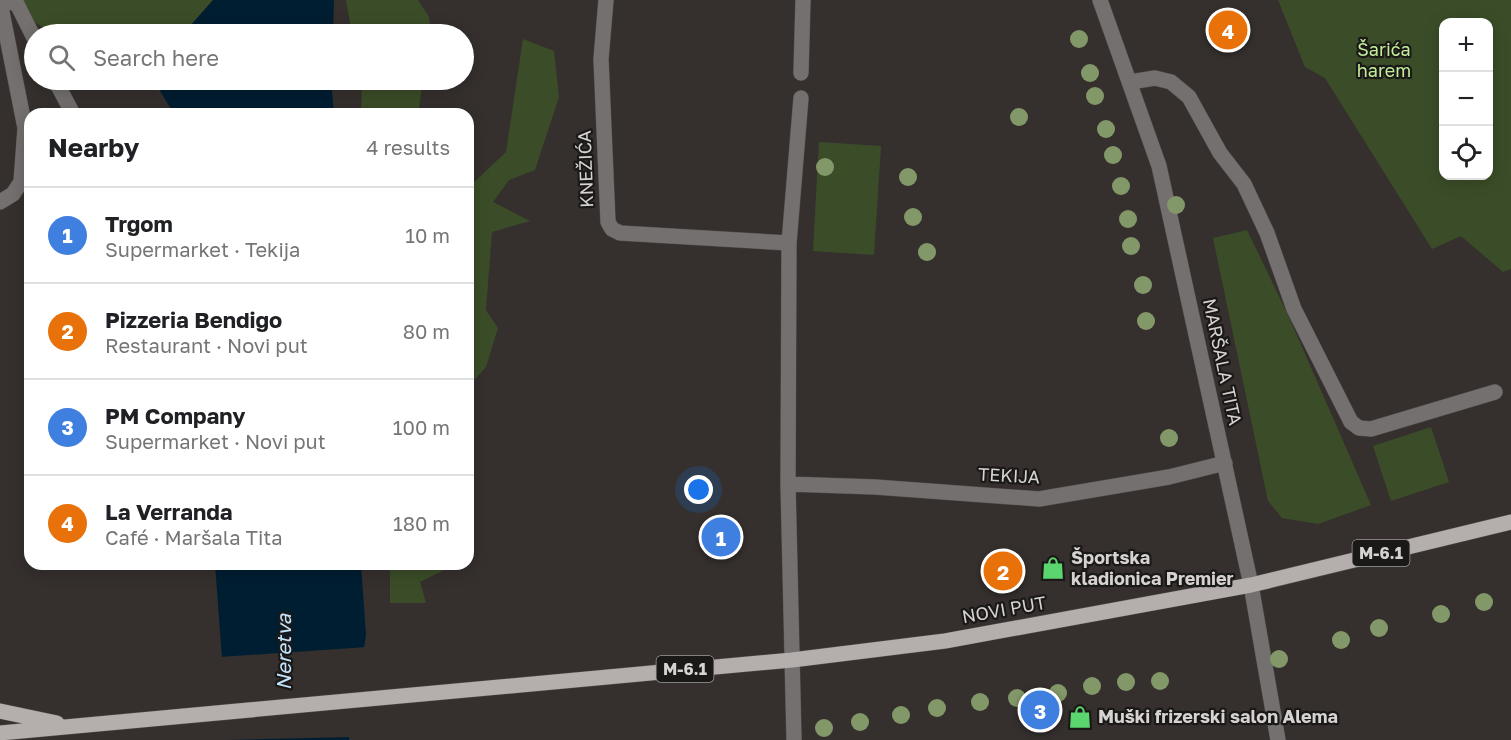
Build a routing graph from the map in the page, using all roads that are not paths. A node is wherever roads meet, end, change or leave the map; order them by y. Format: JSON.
{"nodes":[{"id":1,"x":606,"y":0,"type":"edge"},
{"id":2,"x":803,"y":0,"type":"edge"},
{"id":3,"x":1100,"y":0,"type":"edge"},
{"id":4,"x":1,"y":1,"type":"edge"},
{"id":5,"x":27,"y":24,"type":"edge"},
{"id":6,"x":801,"y":73,"type":"dead end"},
{"id":7,"x":1130,"y":82,"type":"junction"},
{"id":8,"x":60,"y":90,"type":"edge"},
{"id":9,"x":801,"y":98,"type":"dead end"},
{"id":10,"x":69,"y":108,"type":"edge"},
{"id":11,"x":0,"y":202,"type":"edge"},
{"id":12,"x":789,"y":243,"type":"junction"},
{"id":13,"x":1495,"y":392,"type":"dead end"},
{"id":14,"x":1225,"y":463,"type":"junction"},
{"id":15,"x":788,"y":484,"type":"junction"},
{"id":16,"x":1511,"y":522,"type":"edge"},
{"id":17,"x":1251,"y":585,"type":"junction"},
{"id":18,"x":792,"y":660,"type":"junction"},
{"id":19,"x":0,"y":711,"type":"edge"},
{"id":20,"x":66,"y":726,"type":"junction"},
{"id":21,"x":0,"y":733,"type":"edge"},
{"id":22,"x":35,"y":740,"type":"edge"},
{"id":23,"x":794,"y":740,"type":"edge"},
{"id":24,"x":1278,"y":740,"type":"edge"}],
"edges":[{"from":1,"to":12,"type":"street","name":"KNEŽIĆA"},
{"from":2,"to":6,"type":"street"},
{"from":3,"to":7,"type":"street","name":"MARŠALA TITA"},
{"from":4,"to":5,"type":"street"},
{"from":4,"to":11,"type":"street"},
{"from":7,"to":13,"type":"street"},
{"from":7,"to":14,"type":"street","name":"MARŠALA TITA"},
{"from":8,"to":10,"type":"street"},
{"from":9,"to":12,"type":"street"},
{"from":12,"to":15,"type":"street"},
{"from":14,"to":15,"type":"street","name":"TEKIJA"},
{"from":14,"to":17,"type":"street","name":"MARŠALA TITA"},
{"from":15,"to":18,"type":"street"},
{"from":16,"to":17,"type":"main road","name":"NOVI PUT","number":"M-6.1"},
{"from":17,"to":18,"type":"main road","name":"NOVI PUT","number":"M-6.1"},
{"from":17,"to":24,"type":"street","name":"MARŠALA TITA"},
{"from":18,"to":20,"type":"main road","name":"NOVI PUT","number":"M-6.1"},
{"from":18,"to":23,"type":"street"},
{"from":19,"to":20,"type":"main road","number":"M-6.1"},
{"from":20,"to":21,"type":"main road","number":"M-6.1"},
{"from":20,"to":22,"type":"main road"}]}
